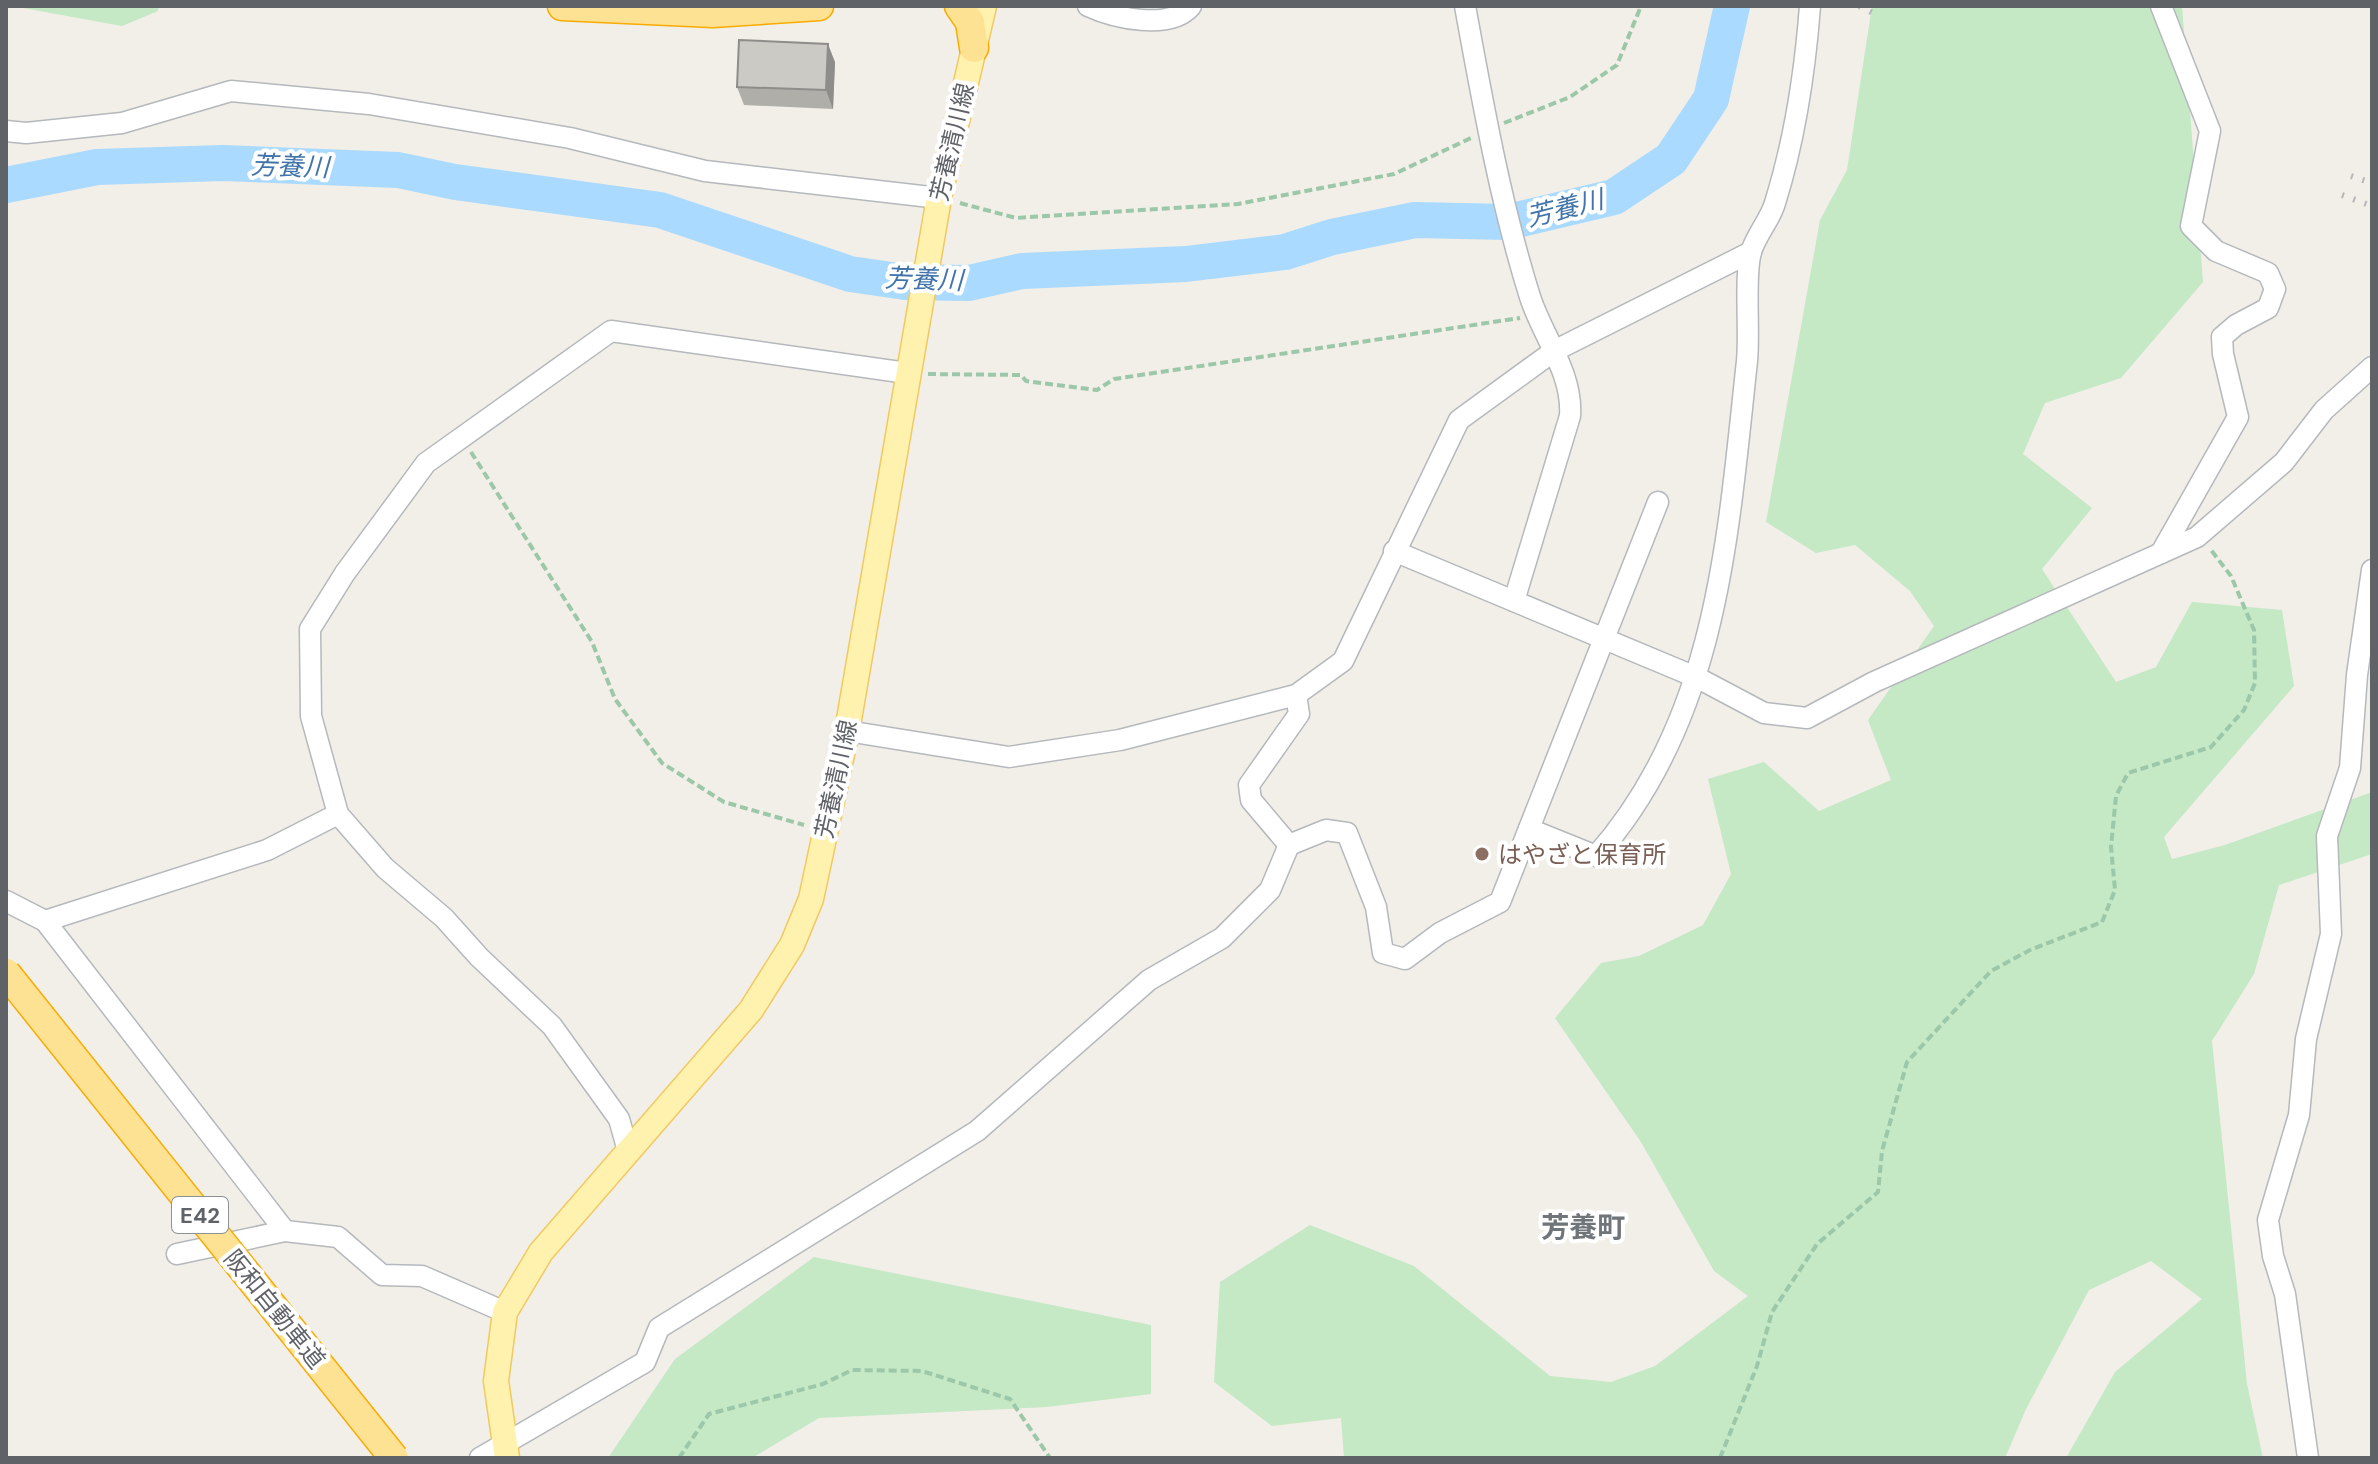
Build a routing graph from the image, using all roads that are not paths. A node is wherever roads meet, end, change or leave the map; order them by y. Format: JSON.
{"nodes":[{"id":1,"x":562,"y":6,"type":"edge"},
{"id":2,"x":819,"y":6,"type":"edge"},
{"id":3,"x":959,"y":6,"type":"edge"},
{"id":4,"x":984,"y":6,"type":"edge"},
{"id":5,"x":1088,"y":6,"type":"edge"},
{"id":6,"x":1191,"y":6,"type":"edge"},
{"id":7,"x":1465,"y":6,"type":"edge"},
{"id":8,"x":1810,"y":6,"type":"edge"},
{"id":9,"x":2161,"y":6,"type":"edge"},
{"id":10,"x":974,"y":48,"type":"junction"},
{"id":11,"x":6,"y":131,"type":"edge"},
{"id":12,"x":938,"y":205,"type":"junction"},
{"id":13,"x":1751,"y":252,"type":"junction"},
{"id":14,"x":1554,"y":351,"type":"junction"},
{"id":15,"x":908,"y":364,"type":"junction"},
{"id":16,"x":2372,"y":367,"type":"edge"},
{"id":17,"x":1658,"y":502,"type":"dead end"},
{"id":18,"x":1394,"y":551,"type":"junction"},
{"id":19,"x":2161,"y":553,"type":"junction"},
{"id":20,"x":2372,"y":570,"type":"edge"},
{"id":21,"x":1514,"y":601,"type":"junction"},
{"id":22,"x":1606,"y":640,"type":"junction"},
{"id":23,"x":1698,"y":678,"type":"junction"},
{"id":24,"x":1296,"y":695,"type":"junction"},
{"id":25,"x":847,"y":731,"type":"junction"},
{"id":26,"x":338,"y":814,"type":"junction"},
{"id":27,"x":1529,"y":829,"type":"junction"},
{"id":28,"x":1289,"y":845,"type":"junction"},
{"id":29,"x":6,"y":901,"type":"edge"},
{"id":30,"x":45,"y":921,"type":"junction"},
{"id":31,"x":6,"y":973,"type":"edge"},
{"id":32,"x":628,"y":1151,"type":"junction"},
{"id":33,"x":285,"y":1231,"type":"junction"},
{"id":34,"x":177,"y":1254,"type":"dead end"},
{"id":35,"x":505,"y":1312,"type":"junction"},
{"id":36,"x":505,"y":1453,"type":"edge"},
{"id":37,"x":394,"y":1458,"type":"edge"},
{"id":38,"x":480,"y":1458,"type":"edge"},
{"id":39,"x":2308,"y":1458,"type":"edge"}],
"edges":[{"from":1,"to":2,"type":"highway"},
{"from":3,"to":10,"type":"highway"},
{"from":4,"to":10,"type":"main road","name":"芳養清川線"},
{"from":5,"to":6,"type":"street"},
{"from":7,"to":14,"type":"street"},
{"from":8,"to":13,"type":"street"},
{"from":9,"to":19,"type":"street"},
{"from":10,"to":12,"type":"main road","name":"芳養清川線"},
{"from":11,"to":12,"type":"street"},
{"from":12,"to":15,"type":"main road","name":"芳養清川線"},
{"from":13,"to":14,"type":"street"},
{"from":13,"to":23,"type":"street"},
{"from":14,"to":18,"type":"street"},
{"from":14,"to":21,"type":"street"},
{"from":15,"to":25,"type":"main road","name":"芳養清川線"},
{"from":15,"to":26,"type":"street"},
{"from":16,"to":19,"type":"street"},
{"from":17,"to":22,"type":"street"},
{"from":18,"to":21,"type":"street"},
{"from":18,"to":24,"type":"street"},
{"from":19,"to":23,"type":"street"},
{"from":20,"to":39,"type":"street"},
{"from":21,"to":22,"type":"street"},
{"from":22,"to":23,"type":"street"},
{"from":22,"to":27,"type":"street"},
{"from":23,"to":27,"type":"street"},
{"from":24,"to":25,"type":"street"},
{"from":24,"to":28,"type":"street"},
{"from":25,"to":32,"type":"main road","name":"芳養清川線"},
{"from":26,"to":30,"type":"street"},
{"from":26,"to":32,"type":"street"},
{"from":27,"to":28,"type":"street"},
{"from":28,"to":36,"type":"street"},
{"from":29,"to":30,"type":"street"},
{"from":30,"to":33,"type":"street"},
{"from":31,"to":37,"type":"highway","name":"阪和自動車道","number":"E42","bridge":true},
{"from":32,"to":35,"type":"main road","name":"芳養清川線"},
{"from":33,"to":34,"type":"street"},
{"from":33,"to":35,"type":"street"},
{"from":35,"to":36,"type":"main road","name":"芳養清川線"},
{"from":36,"to":38,"type":"street"}]}
